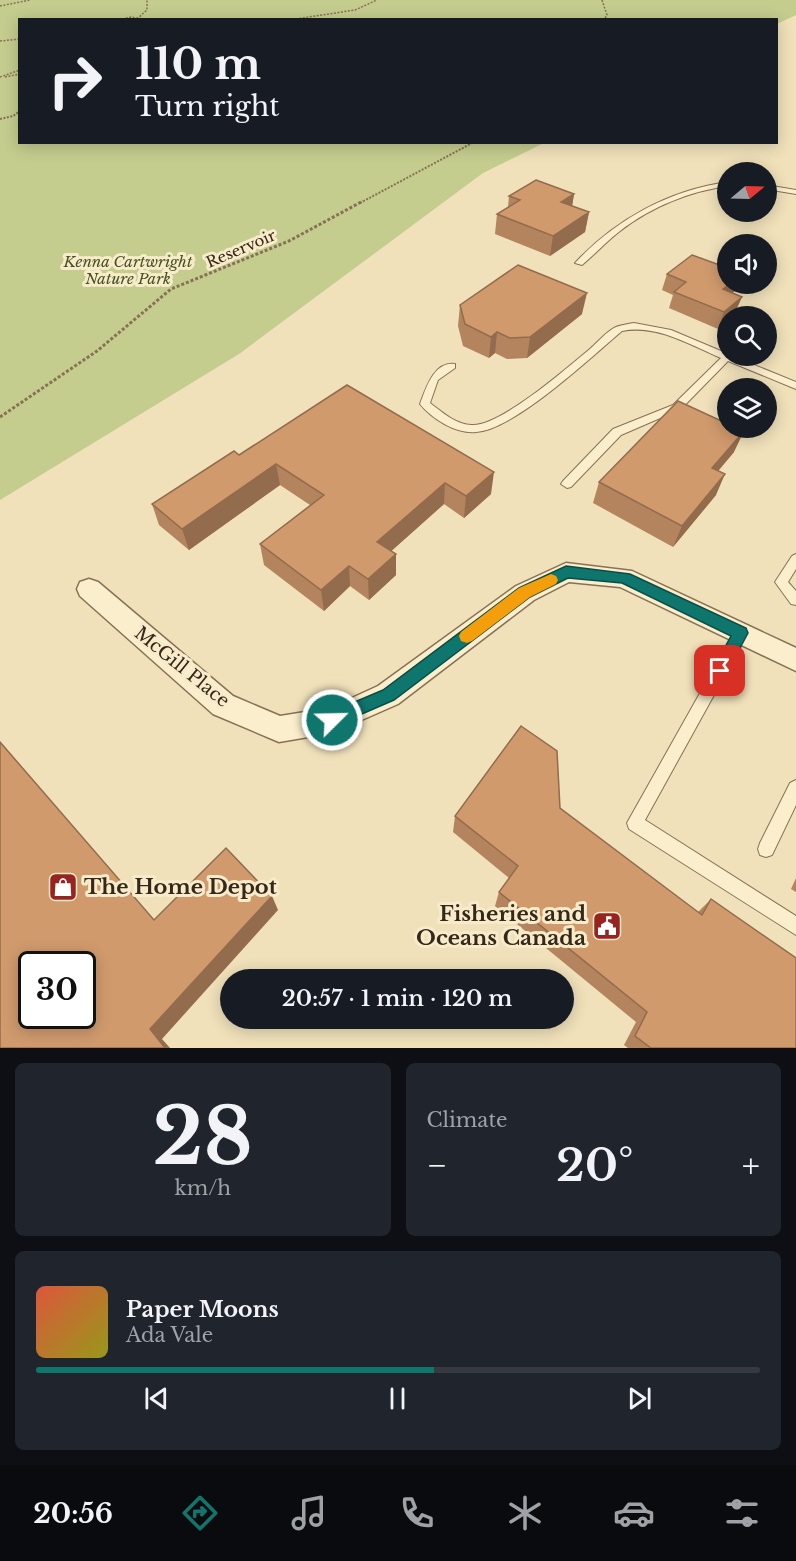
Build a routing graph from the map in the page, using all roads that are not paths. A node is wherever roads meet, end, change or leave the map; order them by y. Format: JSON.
{"nodes":[{"id":1,"x":717,"y":185,"type":"edge"},
{"id":2,"x":777,"y":189,"type":"edge"},
{"id":3,"x":796,"y":192,"type":"edge"},
{"id":4,"x":579,"y":263,"type":"dead end"},
{"id":5,"x":717,"y":353,"type":"edge"},
{"id":6,"x":452,"y":366,"type":"dead end"},
{"id":7,"x":718,"y":366,"type":"edge"},
{"id":8,"x":748,"y":366,"type":"edge"},
{"id":9,"x":796,"y":386,"type":"edge"},
{"id":10,"x":567,"y":484,"type":"dead end"},
{"id":11,"x":796,"y":559,"type":"edge"},
{"id":12,"x":89,"y":589,"type":"dead end"},
{"id":13,"x":796,"y":600,"type":"edge"},
{"id":14,"x":741,"y":633,"type":"junction"},
{"id":15,"x":796,"y":660,"type":"edge"},
{"id":16,"x":796,"y":788,"type":"edge"},
{"id":17,"x":766,"y":849,"type":"dead end"},
{"id":18,"x":796,"y":926,"type":"edge"}],
"edges":[{"from":1,"to":4,"type":"lane"},
{"from":2,"to":3,"type":"lane"},
{"from":5,"to":6,"type":"lane"},
{"from":7,"to":10,"type":"lane"},
{"from":8,"to":9,"type":"lane"},
{"from":11,"to":13,"type":"lane"},
{"from":12,"to":14,"type":"street","name":"McGill Place"},
{"from":14,"to":15,"type":"street","name":"McGill Place"},
{"from":14,"to":18,"type":"lane"},
{"from":16,"to":17,"type":"lane"}]}
